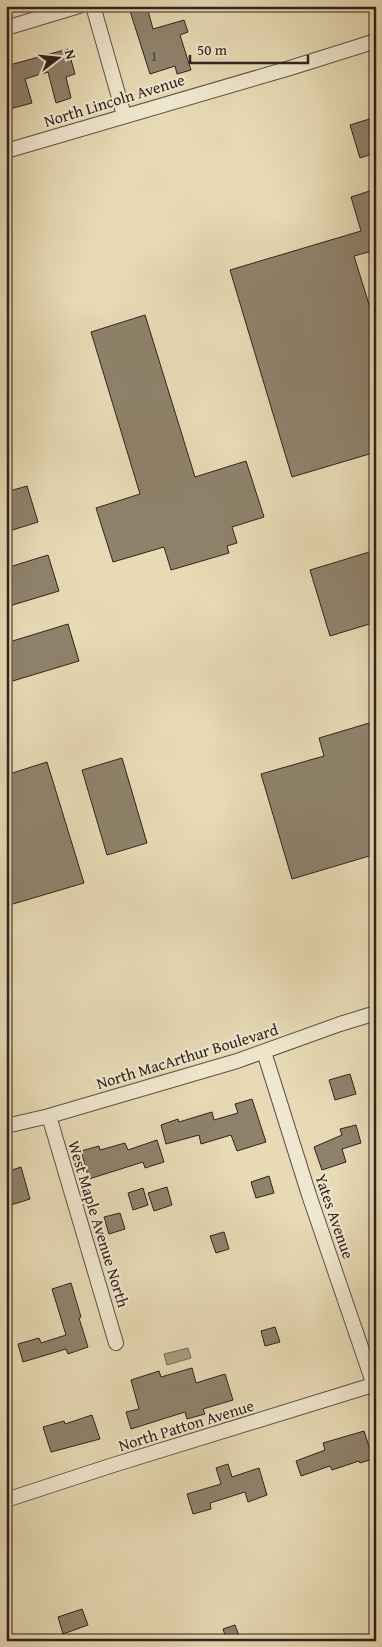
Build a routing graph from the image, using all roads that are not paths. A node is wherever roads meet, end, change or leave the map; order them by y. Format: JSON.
{"nodes":[{"id":1,"x":79,"y":6,"type":"edge"},
{"id":2,"x":93,"y":6,"type":"edge"},
{"id":3,"x":6,"y":28,"type":"edge"},
{"id":4,"x":376,"y":41,"type":"edge"},
{"id":5,"x":124,"y":115,"type":"junction"},
{"id":6,"x":6,"y":150,"type":"edge"},
{"id":7,"x":376,"y":1013,"type":"edge"},
{"id":8,"x":264,"y":1052,"type":"junction"},
{"id":9,"x":49,"y":1116,"type":"junction"},
{"id":10,"x":6,"y":1126,"type":"edge"},
{"id":11,"x":116,"y":1343,"type":"dead end"},
{"id":12,"x":375,"y":1387,"type":"edge"},
{"id":13,"x":6,"y":1500,"type":"edge"}],
"edges":[{"from":1,"to":3,"type":"street"},
{"from":2,"to":5,"type":"street"},
{"from":4,"to":5,"type":"street","name":"North Lincoln Avenue"},
{"from":5,"to":6,"type":"street","name":"North Lincoln Avenue"},
{"from":7,"to":8,"type":"street","name":"North MacArthur Boulevard"},
{"from":8,"to":9,"type":"street","name":"North MacArthur Boulevard"},
{"from":8,"to":12,"type":"street","name":"Yates Avenue"},
{"from":9,"to":10,"type":"street","name":"North MacArthur Boulevard"},
{"from":9,"to":11,"type":"street","name":"West Maple Avenue North"},
{"from":12,"to":13,"type":"street","name":"North Patton Avenue"}]}
